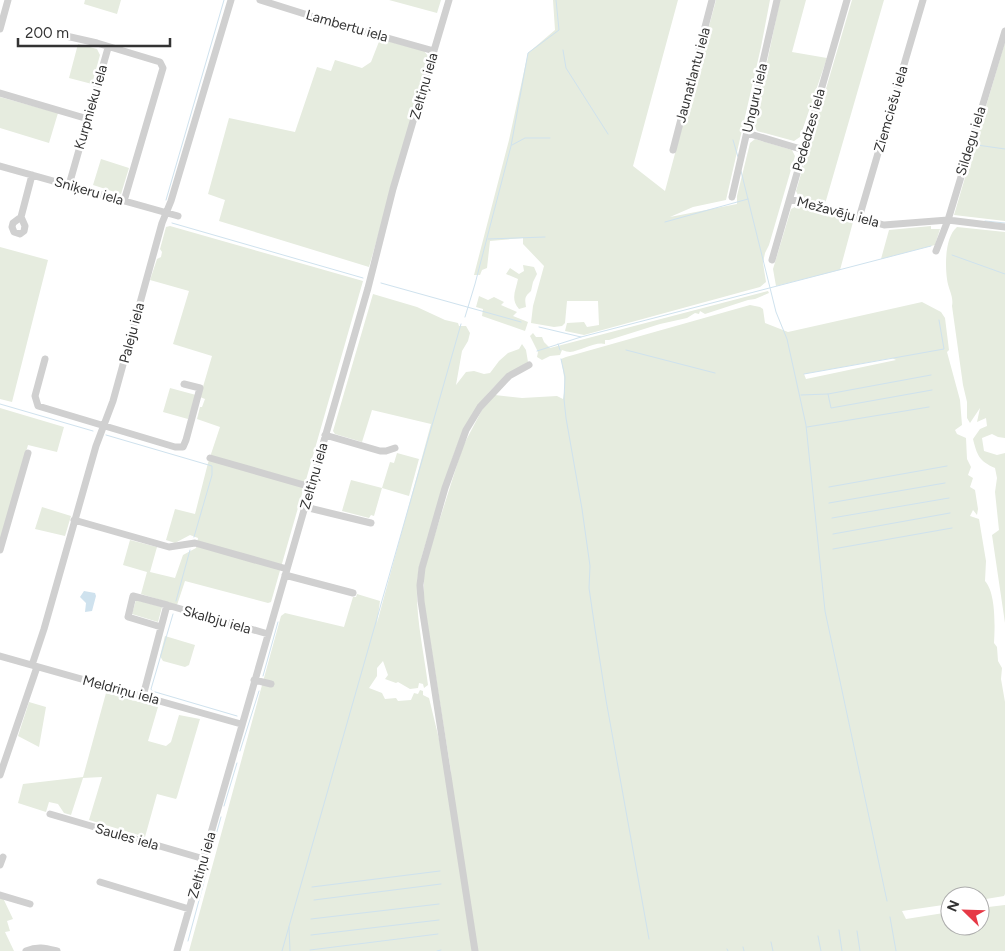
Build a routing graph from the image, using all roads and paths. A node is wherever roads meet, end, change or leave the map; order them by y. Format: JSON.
{"nodes":[{"id":1,"x":8,"y":0,"type":"edge"},
{"id":2,"x":231,"y":0,"type":"edge"},
{"id":3,"x":260,"y":0,"type":"edge"},
{"id":4,"x":449,"y":0,"type":"edge"},
{"id":5,"x":712,"y":0,"type":"edge"},
{"id":6,"x":777,"y":0,"type":"edge"},
{"id":7,"x":847,"y":0,"type":"edge"},
{"id":8,"x":923,"y":0,"type":"edge"},
{"id":9,"x":0,"y":29,"type":"edge"},
{"id":10,"x":1005,"y":31,"type":"edge"},
{"id":11,"x":66,"y":36,"type":"dead end"},
{"id":12,"x":108,"y":48,"type":"junction"},
{"id":13,"x":434,"y":51,"type":"junction"},
{"id":14,"x":0,"y":93,"type":"edge"},
{"id":15,"x":88,"y":118,"type":"junction"},
{"id":16,"x":747,"y":133,"type":"junction"},
{"id":17,"x":673,"y":150,"type":"dead end"},
{"id":18,"x":804,"y":150,"type":"junction"},
{"id":19,"x":0,"y":166,"type":"edge"},
{"id":20,"x":32,"y":175,"type":"junction"},
{"id":21,"x":69,"y":185,"type":"junction"},
{"id":22,"x":732,"y":197,"type":"dead end"},
{"id":23,"x":790,"y":199,"type":"junction"},
{"id":24,"x":124,"y":201,"type":"junction"},
{"id":25,"x":166,"y":213,"type":"junction"},
{"id":26,"x":178,"y":216,"type":"dead end"},
{"id":27,"x":21,"y":217,"type":"dead end"},
{"id":28,"x":859,"y":218,"type":"junction"},
{"id":29,"x":948,"y":220,"type":"junction"},
{"id":30,"x":1005,"y":227,"type":"edge"},
{"id":31,"x":936,"y":252,"type":"dead end"},
{"id":32,"x":772,"y":260,"type":"dead end"},
{"id":33,"x":45,"y":359,"type":"dead end"},
{"id":34,"x":529,"y":365,"type":"dead end"},
{"id":35,"x":184,"y":384,"type":"dead end"},
{"id":36,"x":104,"y":426,"type":"junction"},
{"id":37,"x":325,"y":435,"type":"junction"},
{"id":38,"x":395,"y":448,"type":"dead end"},
{"id":39,"x":28,"y":453,"type":"dead end"},
{"id":40,"x":210,"y":458,"type":"dead end"},
{"id":41,"x":310,"y":487,"type":"junction"},
{"id":42,"x":305,"y":507,"type":"junction"},
{"id":43,"x":74,"y":520,"type":"junction"},
{"id":44,"x":371,"y":523,"type":"dead end"},
{"id":45,"x":0,"y":550,"type":"edge"},
{"id":46,"x":286,"y":572,"type":"junction"},
{"id":47,"x":354,"y":593,"type":"dead end"},
{"id":48,"x":167,"y":605,"type":"junction"},
{"id":49,"x":161,"y":627,"type":"junction"},
{"id":50,"x":268,"y":634,"type":"junction"},
{"id":51,"x":0,"y":656,"type":"edge"},
{"id":52,"x":34,"y":666,"type":"junction"},
{"id":53,"x":254,"y":680,"type":"junction"},
{"id":54,"x":271,"y":684,"type":"dead end"},
{"id":55,"x":143,"y":696,"type":"junction"},
{"id":56,"x":241,"y":724,"type":"junction"},
{"id":57,"x":0,"y":773,"type":"edge"},
{"id":58,"x":50,"y":814,"type":"dead end"},
{"id":59,"x":204,"y":859,"type":"junction"},
{"id":60,"x":100,"y":882,"type":"dead end"},
{"id":61,"x":0,"y":895,"type":"edge"},
{"id":62,"x":30,"y":904,"type":"dead end"},
{"id":63,"x":189,"y":909,"type":"junction"},
{"id":64,"x":26,"y":951,"type":"edge"},
{"id":65,"x":57,"y":951,"type":"edge"},
{"id":66,"x":177,"y":951,"type":"edge"},
{"id":67,"x":475,"y":951,"type":"edge"}],
"edges":[{"from":1,"to":9,"type":"street"},
{"from":2,"to":25,"type":"street","name":"Paleju iela"},
{"from":3,"to":13,"type":"street","name":"Lambertu iela"},
{"from":4,"to":13,"type":"street","name":"Zeltiņu iela"},
{"from":5,"to":17,"type":"street","name":"Jaunatlantu iela"},
{"from":6,"to":16,"type":"street","name":"Unguru iela"},
{"from":7,"to":18,"type":"street","name":"Pededzes iela"},
{"from":8,"to":28,"type":"street","name":"Ziemciešu iela"},
{"from":10,"to":29,"type":"street","name":"Sildegu iela"},
{"from":11,"to":12,"type":"street"},
{"from":12,"to":15,"type":"street","name":"Kurpnieku iela"},
{"from":12,"to":24,"type":"street","name":"Kurpnieku iela"},
{"from":13,"to":37,"type":"street","name":"Zeltiņu iela"},
{"from":14,"to":15,"type":"street"},
{"from":15,"to":21,"type":"street","name":"Kurpnieku iela"},
{"from":16,"to":18,"type":"street"},
{"from":16,"to":22,"type":"street","name":"Unguru iela"},
{"from":18,"to":23,"type":"street","name":"Pededzes iela"},
{"from":19,"to":20,"type":"street","name":"Sniķeru iela"},
{"from":20,"to":21,"type":"street","name":"Sniķeru iela"},
{"from":20,"to":27,"type":"street"},
{"from":21,"to":24,"type":"street","name":"Sniķeru iela"},
{"from":23,"to":28,"type":"street","name":"Mežavēju iela"},
{"from":23,"to":32,"type":"street","name":"Pededzes iela"},
{"from":24,"to":25,"type":"street","name":"Sniķeru iela"},
{"from":25,"to":26,"type":"street","name":"Sniķeru iela"},
{"from":25,"to":36,"type":"street","name":"Paleju iela"},
{"from":28,"to":29,"type":"street","name":"Mežavēju iela"},
{"from":29,"to":30,"type":"street","name":"Mežavēju iela"},
{"from":29,"to":31,"type":"street","name":"Sildegu iela"},
{"from":33,"to":36,"type":"street"},
{"from":34,"to":67,"type":"street"},
{"from":35,"to":36,"type":"street"},
{"from":36,"to":43,"type":"street","name":"Paleju iela"},
{"from":37,"to":38,"type":"street"},
{"from":37,"to":41,"type":"street","name":"Zeltiņu iela"},
{"from":39,"to":45,"type":"street"},
{"from":40,"to":41,"type":"street"},
{"from":41,"to":42,"type":"street","name":"Zeltiņu iela"},
{"from":42,"to":44,"type":"street"},
{"from":42,"to":46,"type":"street","name":"Zeltiņu iela"},
{"from":43,"to":46,"type":"street"},
{"from":43,"to":52,"type":"street","name":"Paleju iela"},
{"from":46,"to":47,"type":"street"},
{"from":46,"to":50,"type":"street","name":"Zeltiņu iela"},
{"from":48,"to":49,"type":"street","name":"Skalbju iela"},
{"from":48,"to":49,"type":"street","name":"Skalbju iela"},
{"from":48,"to":50,"type":"street","name":"Skalbju iela"},
{"from":49,"to":55,"type":"street","name":"Skalbju iela"},
{"from":50,"to":53,"type":"street","name":"Zeltiņu iela"},
{"from":51,"to":52,"type":"street","name":"Meldriņu iela"},
{"from":52,"to":55,"type":"street","name":"Meldriņu iela"},
{"from":52,"to":57,"type":"street","name":"Paleju iela"},
{"from":53,"to":54,"type":"street"},
{"from":53,"to":56,"type":"street","name":"Zeltiņu iela"},
{"from":55,"to":56,"type":"street","name":"Meldriņu iela"},
{"from":56,"to":59,"type":"street","name":"Zeltiņu iela"},
{"from":58,"to":59,"type":"street","name":"Saules iela"},
{"from":59,"to":63,"type":"street","name":"Zeltiņu iela"},
{"from":60,"to":63,"type":"street"},
{"from":61,"to":62,"type":"street"},
{"from":63,"to":66,"type":"street","name":"Zeltiņu iela"},
{"from":64,"to":65,"type":"street"}]}
